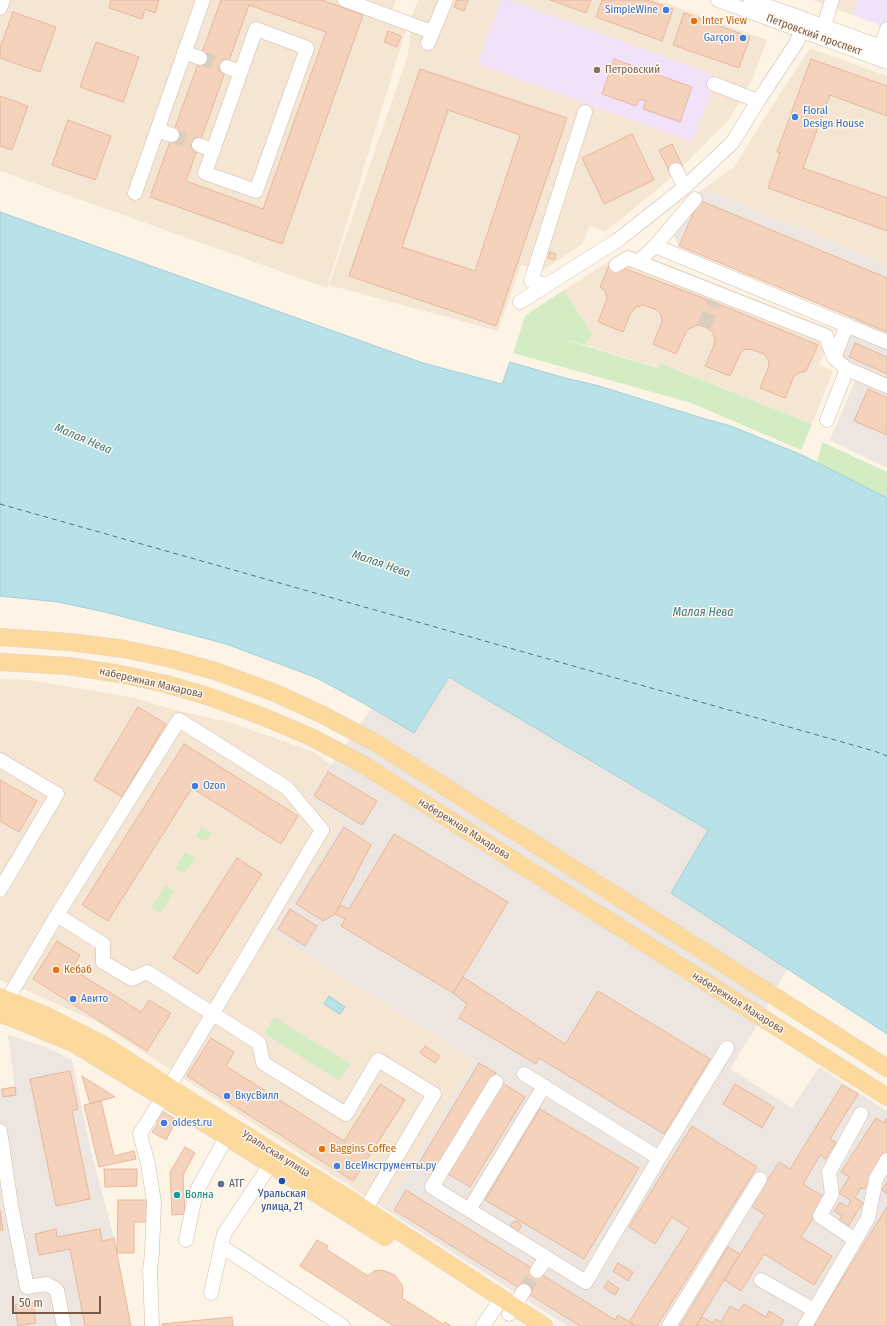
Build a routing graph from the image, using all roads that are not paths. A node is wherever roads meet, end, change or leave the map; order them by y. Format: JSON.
{"nodes":[{"id":1,"x":3,"y":0,"type":"edge"},
{"id":2,"x":203,"y":0,"type":"edge"},
{"id":3,"x":345,"y":0,"type":"edge"},
{"id":4,"x":446,"y":0,"type":"edge"},
{"id":5,"x":720,"y":0,"type":"edge"},
{"id":6,"x":751,"y":0,"type":"edge"},
{"id":7,"x":832,"y":0,"type":"edge"},
{"id":8,"x":0,"y":8,"type":"edge"},
{"id":9,"x":803,"y":25,"type":"junction"},
{"id":10,"x":824,"y":26,"type":"junction"},
{"id":11,"x":887,"y":29,"type":"edge"},
{"id":12,"x":184,"y":52,"type":"junction"},
{"id":13,"x":883,"y":54,"type":"edge"},
{"id":14,"x":200,"y":58,"type":"tunnel mouth"},
{"id":15,"x":227,"y":67,"type":"tunnel mouth"},
{"id":16,"x":240,"y":72,"type":"junction"},
{"id":17,"x":714,"y":84,"type":"dead end"},
{"id":18,"x":758,"y":101,"type":"junction"},
{"id":19,"x":585,"y":112,"type":"dead end"},
{"id":20,"x":157,"y":130,"type":"junction"},
{"id":21,"x":172,"y":135,"type":"tunnel mouth"},
{"id":22,"x":199,"y":145,"type":"tunnel mouth"},
{"id":23,"x":213,"y":150,"type":"junction"},
{"id":24,"x":676,"y":170,"type":"dead end"},
{"id":25,"x":685,"y":187,"type":"junction"},
{"id":26,"x":135,"y":193,"type":"dead end"},
{"id":27,"x":695,"y":200,"type":"dead end"},
{"id":28,"x":655,"y":246,"type":"junction"},
{"id":29,"x":638,"y":262,"type":"junction"},
{"id":30,"x":616,"y":265,"type":"dead end"},
{"id":31,"x":547,"y":285,"type":"junction"},
{"id":32,"x":520,"y":302,"type":"dead end"},
{"id":33,"x":847,"y":325,"type":"junction"},
{"id":34,"x":887,"y":342,"type":"edge"},
{"id":35,"x":834,"y":358,"type":"junction"},
{"id":36,"x":847,"y":369,"type":"junction"},
{"id":37,"x":887,"y":386,"type":"edge"},
{"id":38,"x":827,"y":420,"type":"dead end"},
{"id":39,"x":0,"y":637,"type":"edge"},
{"id":40,"x":0,"y":662,"type":"edge"},
{"id":41,"x":0,"y":760,"type":"edge"},
{"id":42,"x":0,"y":890,"type":"edge"},
{"id":43,"x":57,"y":916,"type":"junction"},
{"id":44,"x":3,"y":1006,"type":"edge"},
{"id":45,"x":213,"y":1013,"type":"junction"},
{"id":46,"x":727,"y":1048,"type":"dead end"},
{"id":47,"x":887,"y":1068,"type":"edge"},
{"id":48,"x":524,"y":1074,"type":"dead end"},
{"id":49,"x":496,"y":1082,"type":"dead end"},
{"id":50,"x":544,"y":1086,"type":"junction"},
{"id":51,"x":166,"y":1092,"type":"junction"},
{"id":52,"x":887,"y":1097,"type":"edge"},
{"id":53,"x":861,"y":1114,"type":"dead end"},
{"id":54,"x":0,"y":1131,"type":"edge"},
{"id":55,"x":230,"y":1133,"type":"junction"},
{"id":56,"x":659,"y":1158,"type":"junction"},
{"id":57,"x":887,"y":1160,"type":"edge"},
{"id":58,"x":270,"y":1165,"type":"junction"},
{"id":59,"x":760,"y":1179,"type":"dead end"},
{"id":60,"x":365,"y":1210,"type":"junction"},
{"id":61,"x":469,"y":1210,"type":"junction"},
{"id":62,"x":186,"y":1240,"type":"dead end"},
{"id":63,"x":855,"y":1240,"type":"junction"},
{"id":64,"x":221,"y":1246,"type":"junction"},
{"id":65,"x":546,"y":1258,"type":"junction"},
{"id":66,"x":537,"y":1271,"type":"tunnel mouth"},
{"id":67,"x":761,"y":1280,"type":"dead end"},
{"id":68,"x":524,"y":1291,"type":"tunnel mouth"},
{"id":69,"x":211,"y":1293,"type":"dead end"},
{"id":70,"x":505,"y":1307,"type":"junction"},
{"id":71,"x":814,"y":1310,"type":"junction"},
{"id":72,"x":64,"y":1326,"type":"edge"},
{"id":73,"x":152,"y":1326,"type":"edge"},
{"id":74,"x":343,"y":1326,"type":"edge"},
{"id":75,"x":483,"y":1326,"type":"edge"},
{"id":76,"x":527,"y":1326,"type":"edge"},
{"id":77,"x":544,"y":1326,"type":"edge"},
{"id":78,"x":669,"y":1326,"type":"edge"},
{"id":79,"x":805,"y":1326,"type":"edge"}],
"edges":[{"from":1,"to":8,"type":"street"},
{"from":2,"to":12,"type":"street"},
{"from":3,"to":4,"type":"street"},
{"from":5,"to":9,"type":"street","name":"Петровский проспект"},
{"from":6,"to":9,"type":"street","name":"Петровский проспект"},
{"from":7,"to":10,"type":"street"},
{"from":9,"to":10,"type":"street","name":"Петровский проспект"},
{"from":9,"to":13,"type":"street","name":"Петровский проспект"},
{"from":9,"to":18,"type":"street"},
{"from":10,"to":13,"type":"street","name":"Петровский проспект"},
{"from":11,"to":13,"type":"street"},
{"from":12,"to":14,"type":"street"},
{"from":12,"to":20,"type":"street"},
{"from":15,"to":16,"type":"street"},
{"from":16,"to":23,"type":"street"},
{"from":16,"to":23,"type":"street"},
{"from":17,"to":18,"type":"street"},
{"from":18,"to":25,"type":"street"},
{"from":19,"to":31,"type":"street"},
{"from":20,"to":21,"type":"street"},
{"from":20,"to":26,"type":"street"},
{"from":22,"to":23,"type":"street"},
{"from":24,"to":25,"type":"street"},
{"from":25,"to":31,"type":"street"},
{"from":27,"to":28,"type":"street"},
{"from":28,"to":29,"type":"street"},
{"from":28,"to":33,"type":"street"},
{"from":29,"to":30,"type":"street"},
{"from":29,"to":35,"type":"street"},
{"from":31,"to":32,"type":"street"},
{"from":33,"to":34,"type":"street"},
{"from":33,"to":35,"type":"street"},
{"from":35,"to":36,"type":"street"},
{"from":36,"to":37,"type":"street"},
{"from":36,"to":38,"type":"street"},
{"from":39,"to":47,"type":"main road"},
{"from":40,"to":52,"type":"main road","name":"набережная Макарова"},
{"from":41,"to":42,"type":"street"},
{"from":43,"to":44,"type":"street"},
{"from":43,"to":45,"type":"street"},
{"from":43,"to":45,"type":"street"},
{"from":44,"to":51,"type":"main road","name":"Уральская улица"},
{"from":45,"to":51,"type":"street"},
{"from":45,"to":60,"type":"street"},
{"from":46,"to":56,"type":"street"},
{"from":48,"to":50,"type":"street"},
{"from":49,"to":61,"type":"street"},
{"from":50,"to":56,"type":"street"},
{"from":50,"to":61,"type":"street"},
{"from":51,"to":55,"type":"main road","name":"Уральская улица"},
{"from":51,"to":73,"type":"street"},
{"from":53,"to":63,"type":"street"},
{"from":54,"to":72,"type":"street"},
{"from":55,"to":58,"type":"main road","name":"Уральская улица"},
{"from":55,"to":60,"type":"main road","name":"Уральская улица"},
{"from":55,"to":62,"type":"street"},
{"from":56,"to":65,"type":"street"},
{"from":57,"to":63,"type":"street"},
{"from":58,"to":64,"type":"street"},
{"from":58,"to":70,"type":"main road","name":"Уральская улица"},
{"from":59,"to":78,"type":"street"},
{"from":60,"to":70,"type":"main road","name":"Уральская улица"},
{"from":61,"to":65,"type":"street"},
{"from":63,"to":71,"type":"street"},
{"from":64,"to":69,"type":"street"},
{"from":64,"to":74,"type":"street"},
{"from":65,"to":66,"type":"street"},
{"from":67,"to":71,"type":"street"},
{"from":68,"to":70,"type":"street"},
{"from":70,"to":75,"type":"street"},
{"from":70,"to":76,"type":"main road","name":"Уральская улица"},
{"from":70,"to":77,"type":"main road","name":"Уральская улица"},
{"from":71,"to":79,"type":"street"}]}
